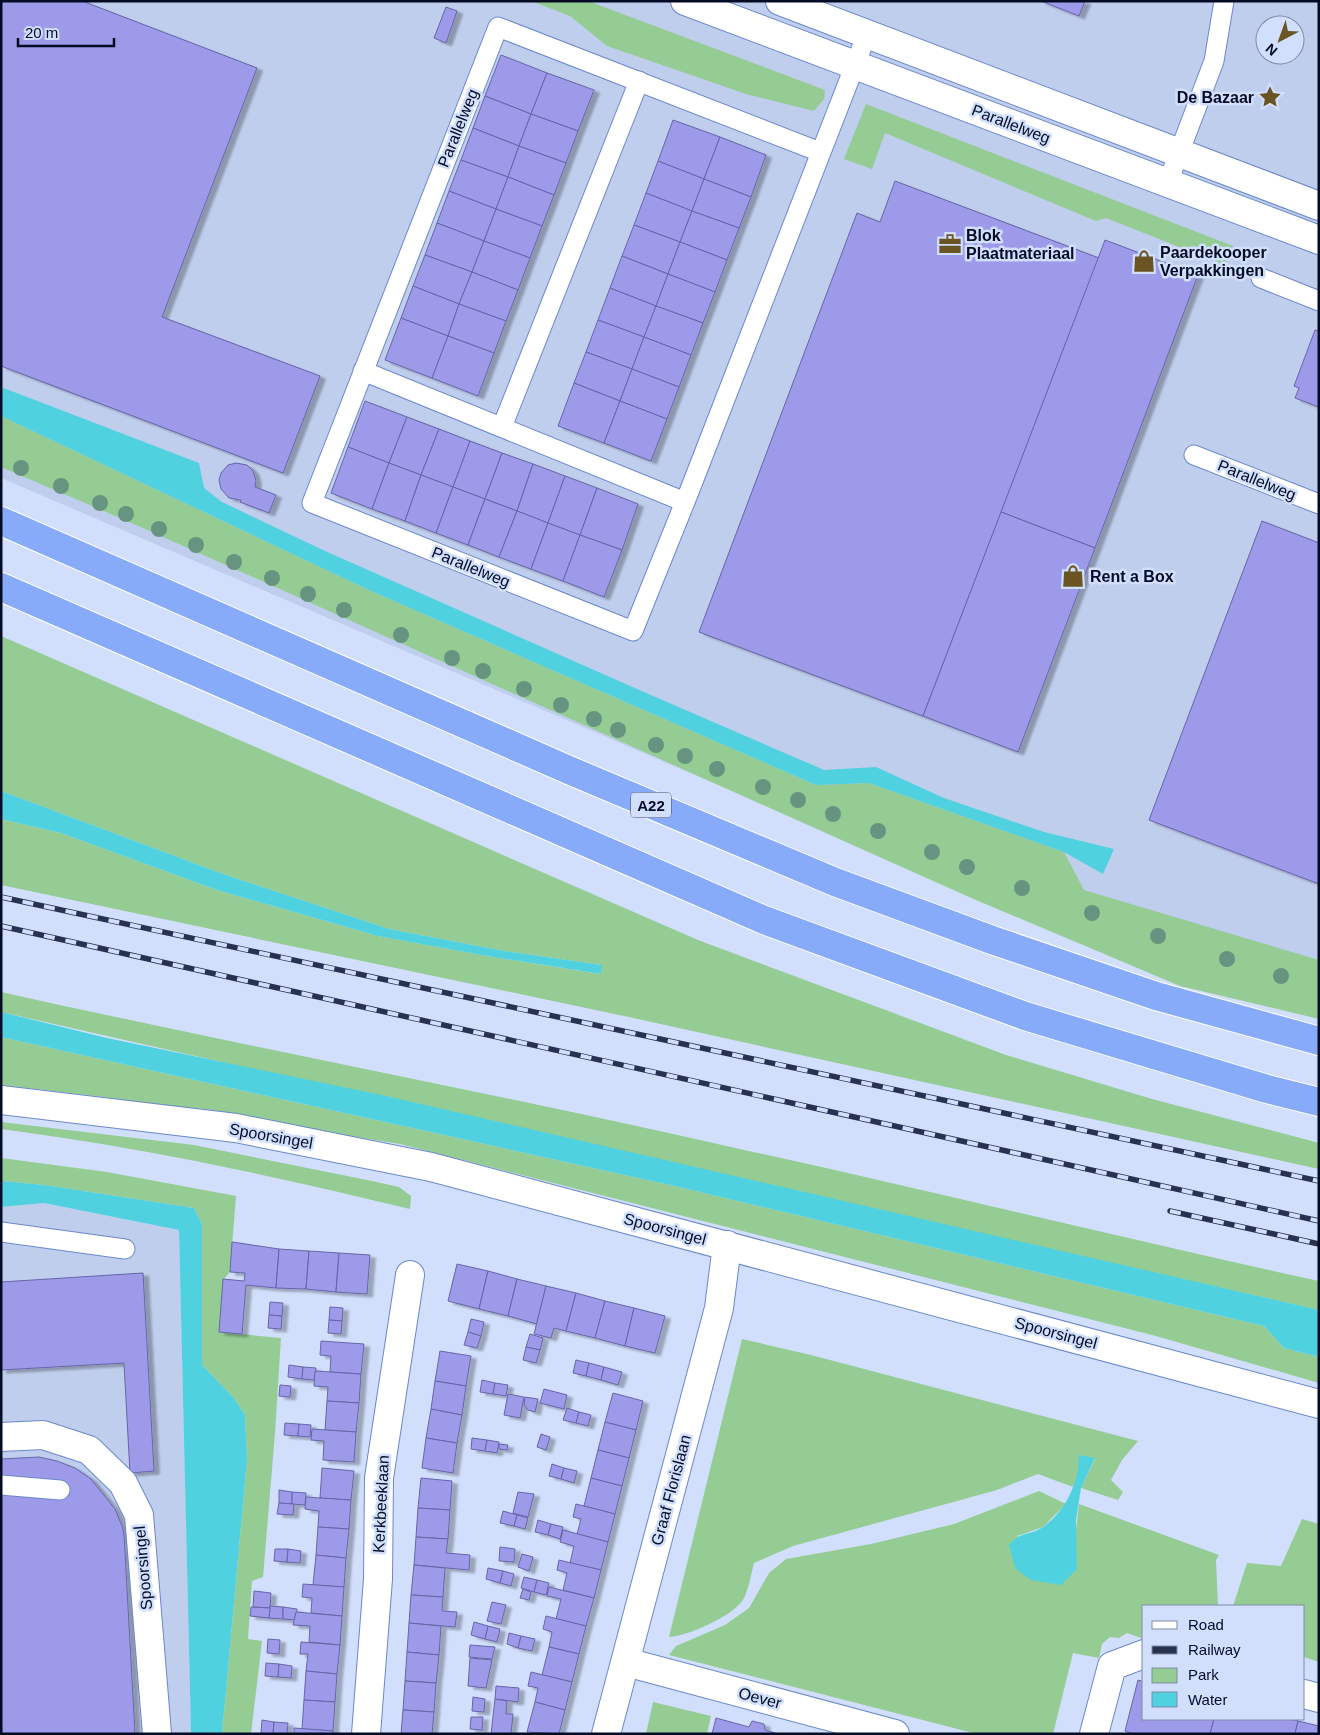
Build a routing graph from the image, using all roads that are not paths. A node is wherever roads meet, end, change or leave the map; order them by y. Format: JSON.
{"nodes":[{"id":1,"x":685,"y":1,"type":"edge"},
{"id":2,"x":780,"y":1,"type":"edge"},
{"id":3,"x":1224,"y":1,"type":"edge"},
{"id":4,"x":866,"y":34,"type":"junction"},
{"id":5,"x":854,"y":65,"type":"junction"},
{"id":6,"x":639,"y":81,"type":"junction"},
{"id":7,"x":820,"y":152,"type":"junction"},
{"id":8,"x":1179,"y":152,"type":"junction"},
{"id":9,"x":1168,"y":182,"type":"junction"},
{"id":10,"x":1319,"y":206,"type":"edge"},
{"id":11,"x":1319,"y":240,"type":"edge"},
{"id":12,"x":1261,"y":278,"type":"dead end"},
{"id":13,"x":1319,"y":301,"type":"edge"},
{"id":14,"x":363,"y":371,"type":"junction"},
{"id":15,"x":502,"y":427,"type":"junction"},
{"id":16,"x":1194,"y":455,"type":"dead end"},
{"id":17,"x":685,"y":502,"type":"junction"},
{"id":18,"x":1319,"y":504,"type":"edge"},
{"id":19,"x":1,"y":521,"type":"edge"},
{"id":20,"x":1,"y":587,"type":"edge"},
{"id":21,"x":1319,"y":1041,"type":"edge"},
{"id":22,"x":1,"y":1100,"type":"edge"},
{"id":23,"x":1319,"y":1102,"type":"edge"},
{"id":24,"x":1,"y":1232,"type":"edge"},
{"id":25,"x":727,"y":1245,"type":"junction"},
{"id":26,"x":125,"y":1249,"type":"dead end"},
{"id":27,"x":410,"y":1275,"type":"dead end"},
{"id":28,"x":1319,"y":1404,"type":"edge"},
{"id":29,"x":1,"y":1437,"type":"edge"},
{"id":30,"x":1,"y":1485,"type":"edge"},
{"id":31,"x":60,"y":1490,"type":"dead end"},
{"id":32,"x":1142,"y":1655,"type":"edge"},
{"id":33,"x":626,"y":1662,"type":"junction"},
{"id":34,"x":1305,"y":1694,"type":"edge"},
{"id":35,"x":1319,"y":1698,"type":"edge"},
{"id":36,"x":157,"y":1734,"type":"edge"},
{"id":37,"x":366,"y":1734,"type":"edge"},
{"id":38,"x":606,"y":1734,"type":"edge"},
{"id":39,"x":895,"y":1734,"type":"edge"},
{"id":40,"x":1094,"y":1734,"type":"edge"}],
"edges":[{"from":1,"to":5,"type":"main road","name":"Parallelweg"},
{"from":2,"to":4,"type":"main road","name":"Parallelweg"},
{"from":3,"to":8,"type":"lane"},
{"from":4,"to":5,"type":"lane","name":"Parallelweg"},
{"from":4,"to":8,"type":"main road","name":"Parallelweg"},
{"from":5,"to":7,"type":"lane","name":"Parallelweg"},
{"from":5,"to":9,"type":"main road","name":"Parallelweg"},
{"from":6,"to":7,"type":"lane","name":"Parallelweg"},
{"from":6,"to":14,"type":"lane","name":"Parallelweg"},
{"from":6,"to":15,"type":"lane"},
{"from":7,"to":17,"type":"lane","name":"Parallelweg"},
{"from":8,"to":9,"type":"lane"},
{"from":8,"to":10,"type":"main road","name":"Parallelweg"},
{"from":9,"to":11,"type":"main road","name":"Parallelweg"},
{"from":12,"to":13,"type":"lane"},
{"from":14,"to":15,"type":"lane"},
{"from":14,"to":17,"type":"lane","name":"Parallelweg"},
{"from":15,"to":17,"type":"lane"},
{"from":16,"to":18,"type":"lane","name":"Parallelweg"},
{"from":19,"to":21,"type":"highway","number":"A22"},
{"from":20,"to":23,"type":"highway"},
{"from":22,"to":25,"type":"main road","name":"Spoorsingel"},
{"from":24,"to":26,"type":"lane"},
{"from":25,"to":28,"type":"main road","name":"Spoorsingel"},
{"from":25,"to":33,"type":"main road","name":"Graaf Florislaan"},
{"from":27,"to":37,"type":"main road","name":"Kerkbeeklaan"},
{"from":29,"to":36,"type":"main road","name":"Spoorsingel"},
{"from":30,"to":31,"type":"lane"},
{"from":32,"to":40,"type":"main road"},
{"from":33,"to":38,"type":"main road","name":"Graaf Florislaan"},
{"from":33,"to":39,"type":"main road","name":"Oever"},
{"from":34,"to":35,"type":"main road"}]}
